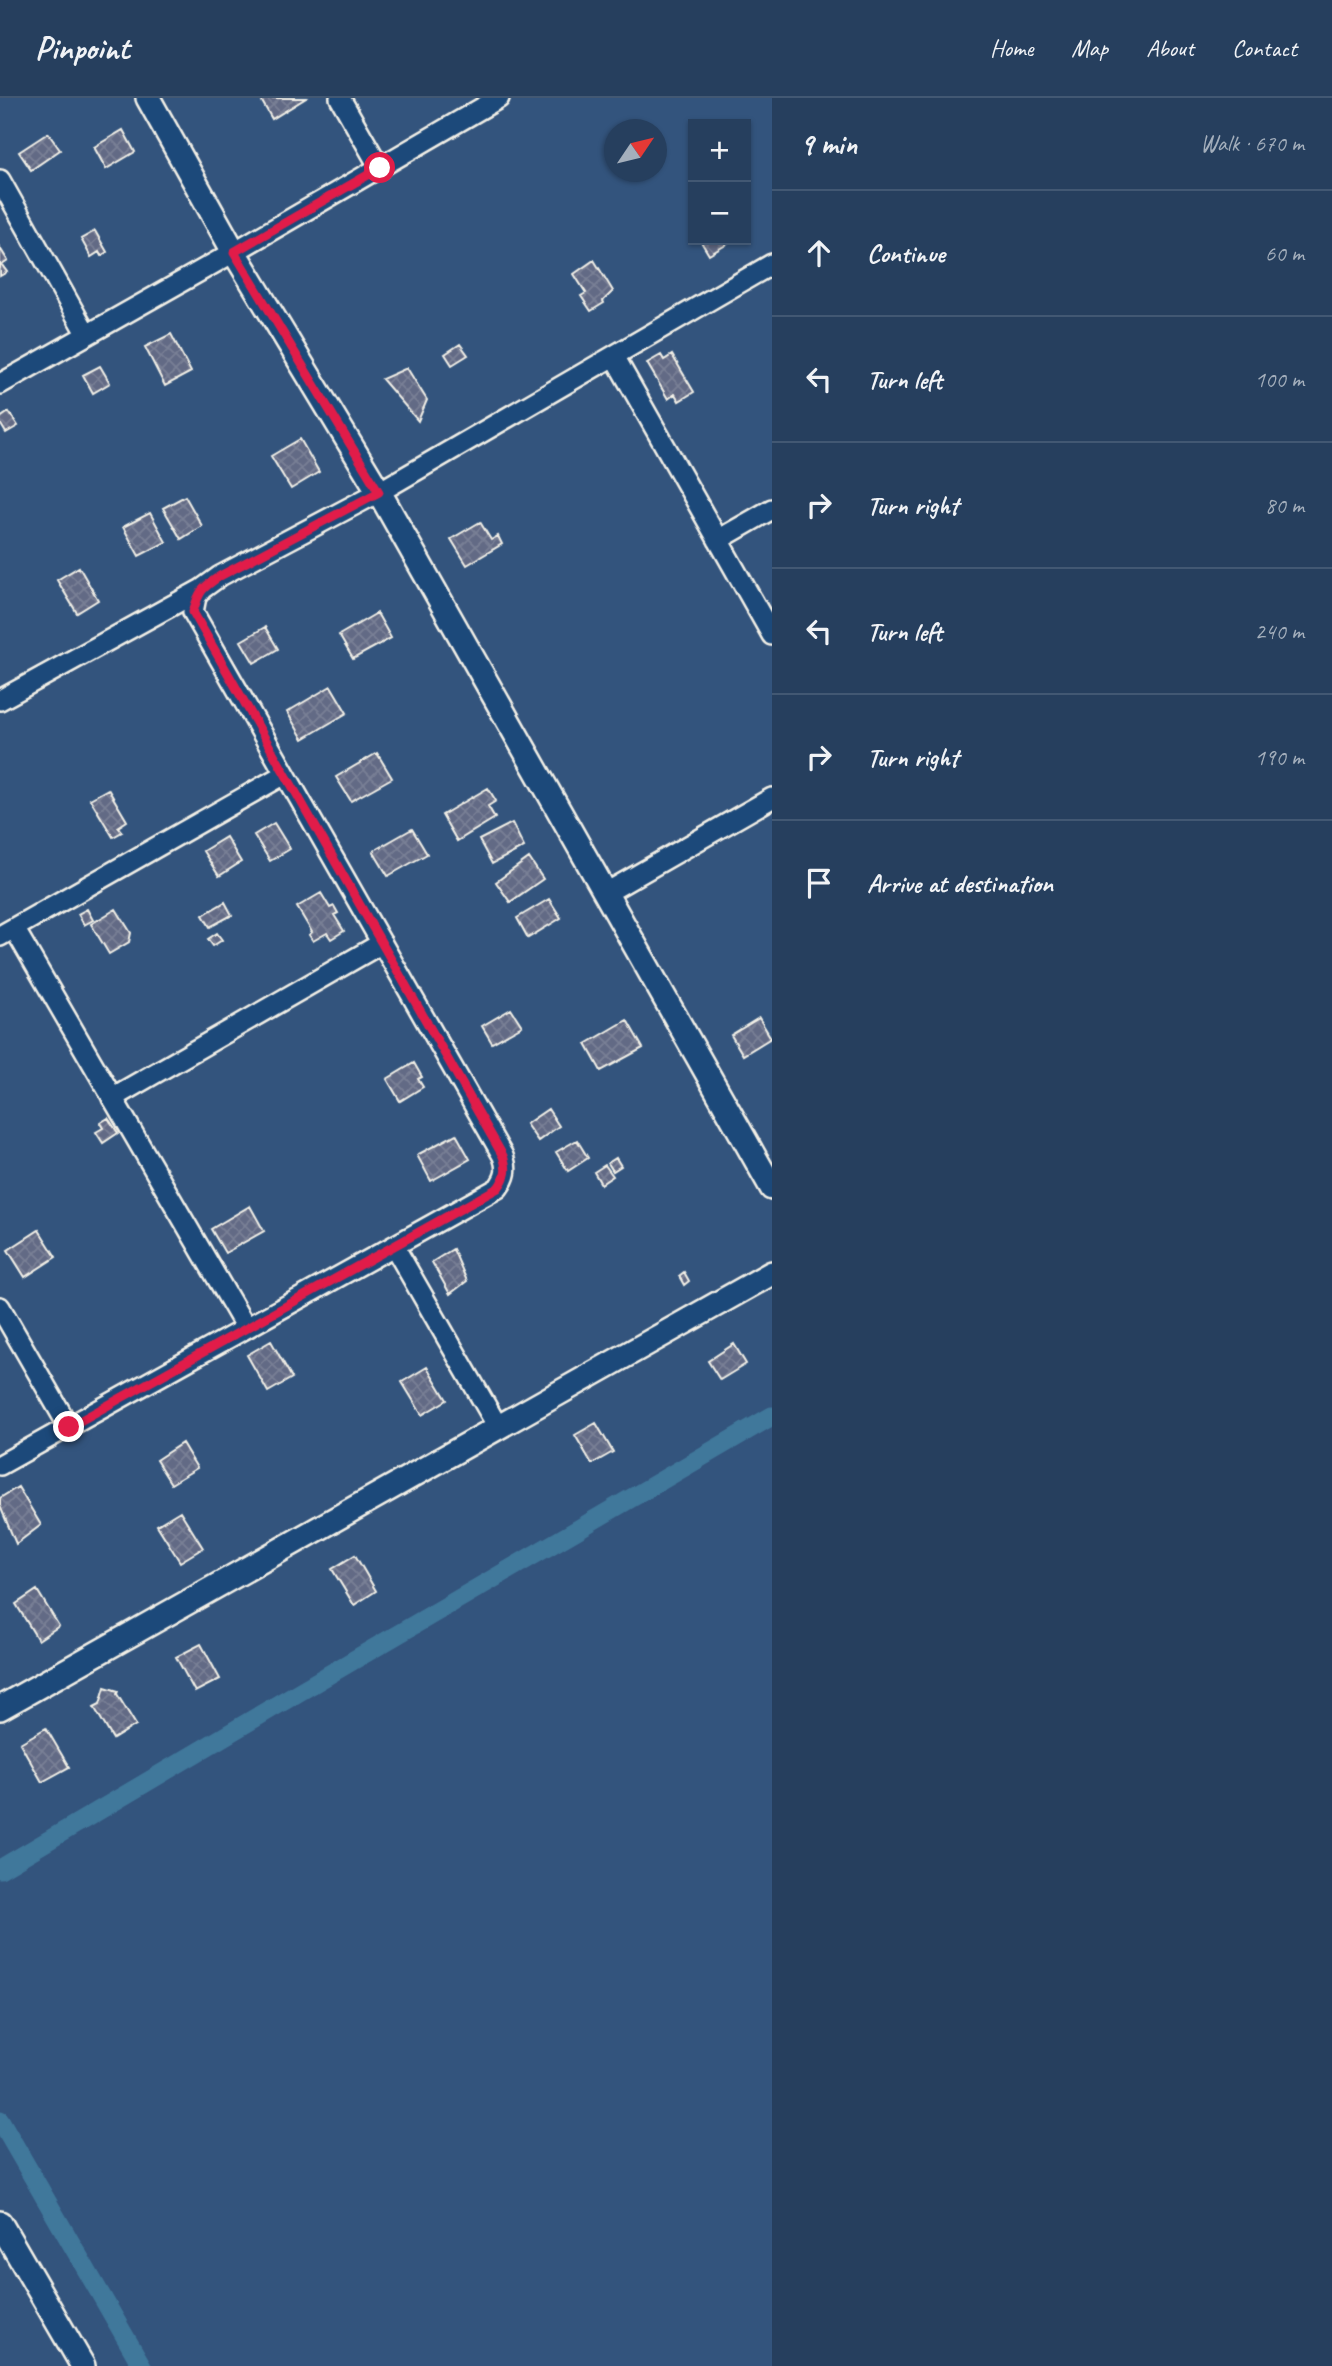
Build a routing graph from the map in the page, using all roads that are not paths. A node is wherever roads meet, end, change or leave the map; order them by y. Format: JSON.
{"nodes":[{"id":1,"x":148,"y":98,"type":"edge"},
{"id":2,"x":340,"y":98,"type":"edge"},
{"id":3,"x":499,"y":98,"type":"edge"},
{"id":4,"x":380,"y":168,"type":"junction"},
{"id":5,"x":0,"y":180,"type":"edge"},
{"id":6,"x":234,"y":252,"type":"junction"},
{"id":7,"x":772,"y":264,"type":"edge"},
{"id":8,"x":87,"y":335,"type":"junction"},
{"id":9,"x":614,"y":356,"type":"junction"},
{"id":10,"x":0,"y":384,"type":"edge"},
{"id":11,"x":379,"y":492,"type":"junction"},
{"id":12,"x":772,"y":509,"type":"edge"},
{"id":13,"x":718,"y":540,"type":"junction"},
{"id":14,"x":202,"y":589,"type":"junction"},
{"id":15,"x":772,"y":635,"type":"edge"},
{"id":16,"x":0,"y":700,"type":"edge"},
{"id":17,"x":285,"y":774,"type":"junction"},
{"id":18,"x":772,"y":798,"type":"edge"},
{"id":19,"x":606,"y":893,"type":"junction"},
{"id":20,"x":7,"y":932,"type":"edge"},
{"id":21,"x":382,"y":943,"type":"junction"},
{"id":22,"x":112,"y":1098,"type":"junction"},
{"id":23,"x":772,"y":1188,"type":"edge"},
{"id":24,"x":394,"y":1246,"type":"junction"},
{"id":25,"x":772,"y":1273,"type":"edge"},
{"id":26,"x":0,"y":1307,"type":"edge"},
{"id":27,"x":246,"y":1328,"type":"junction"},
{"id":28,"x":69,"y":1427,"type":"junction"},
{"id":29,"x":498,"y":1427,"type":"junction"},
{"id":30,"x":0,"y":1465,"type":"edge"},
{"id":31,"x":0,"y":1708,"type":"edge"},
{"id":32,"x":0,"y":2223,"type":"edge"},
{"id":33,"x":83,"y":2366,"type":"edge"}],
"edges":[{"from":1,"to":6,"type":"street"},
{"from":2,"to":4,"type":"street"},
{"from":3,"to":4,"type":"street"},
{"from":4,"to":6,"type":"street"},
{"from":5,"to":8,"type":"street"},
{"from":6,"to":8,"type":"street"},
{"from":6,"to":11,"type":"street"},
{"from":7,"to":9,"type":"street"},
{"from":8,"to":10,"type":"street"},
{"from":9,"to":11,"type":"street"},
{"from":9,"to":13,"type":"street"},
{"from":11,"to":14,"type":"street"},
{"from":11,"to":19,"type":"street"},
{"from":12,"to":13,"type":"street"},
{"from":13,"to":15,"type":"street"},
{"from":14,"to":16,"type":"street"},
{"from":14,"to":17,"type":"street"},
{"from":17,"to":20,"type":"street"},
{"from":17,"to":21,"type":"street"},
{"from":18,"to":19,"type":"street"},
{"from":19,"to":23,"type":"street"},
{"from":20,"to":22,"type":"street"},
{"from":21,"to":22,"type":"street"},
{"from":21,"to":24,"type":"street"},
{"from":22,"to":27,"type":"street"},
{"from":24,"to":27,"type":"street"},
{"from":24,"to":29,"type":"street"},
{"from":25,"to":29,"type":"street"},
{"from":26,"to":28,"type":"street"},
{"from":27,"to":28,"type":"street"},
{"from":28,"to":30,"type":"street"},
{"from":29,"to":31,"type":"street"},
{"from":32,"to":33,"type":"street"}]}
